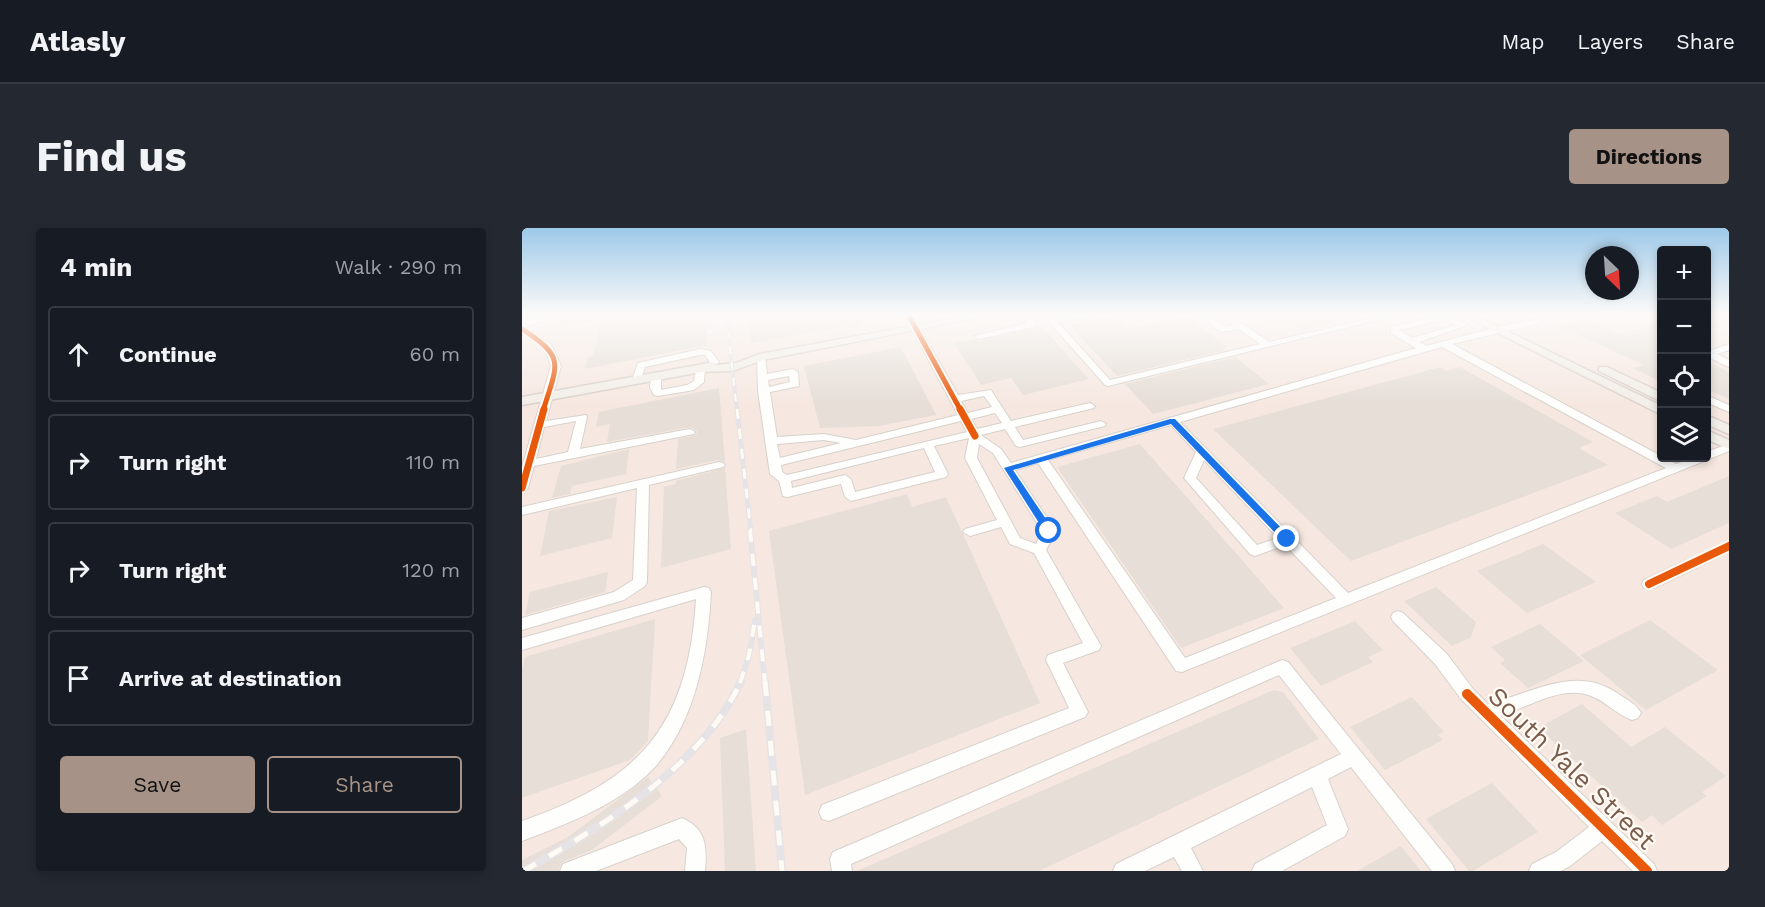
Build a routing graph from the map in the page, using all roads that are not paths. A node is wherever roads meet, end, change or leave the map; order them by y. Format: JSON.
{"nodes":[{"id":1,"x":546,"y":344,"type":"edge"},
{"id":2,"x":830,"y":344,"type":"edge"},
{"id":3,"x":926,"y":344,"type":"edge"},
{"id":4,"x":1073,"y":344,"type":"edge"},
{"id":5,"x":1271,"y":344,"type":"edge"},
{"id":6,"x":1418,"y":344,"type":"edge"},
{"id":7,"x":1444,"y":344,"type":"joint"},
{"id":8,"x":1541,"y":344,"type":"edge"},
{"id":9,"x":1547,"y":344,"type":"edge"},
{"id":10,"x":1267,"y":345,"type":"joint"},
{"id":11,"x":1729,"y":347,"type":"edge"},
{"id":12,"x":1425,"y":349,"type":"junction"},
{"id":13,"x":760,"y":357,"type":"junction"},
{"id":14,"x":714,"y":362,"type":"junction"},
{"id":15,"x":1729,"y":364,"type":"edge"},
{"id":16,"x":700,"y":368,"type":"junction"},
{"id":17,"x":656,"y":376,"type":"junction"},
{"id":18,"x":637,"y":380,"type":"junction"},
{"id":19,"x":549,"y":396,"type":"junction"},
{"id":20,"x":1657,"y":396,"type":"edge"},
{"id":21,"x":955,"y":399,"type":"junction"},
{"id":22,"x":1711,"y":400,"type":"edge"},
{"id":23,"x":522,"y":401,"type":"edge"},
{"id":24,"x":1090,"y":406,"type":"dead end"},
{"id":25,"x":1657,"y":408,"type":"edge"},
{"id":26,"x":1729,"y":408,"type":"edge"},
{"id":27,"x":998,"y":409,"type":"junction"},
{"id":28,"x":965,"y":417,"type":"junction"},
{"id":29,"x":1173,"y":421,"type":"junction"},
{"id":30,"x":1711,"y":421,"type":"edge"},
{"id":31,"x":1101,"y":424,"type":"dead end"},
{"id":32,"x":540,"y":425,"type":"junction"},
{"id":33,"x":1008,"y":426,"type":"junction"},
{"id":34,"x":1729,"y":430,"type":"edge"},
{"id":35,"x":690,"y":432,"type":"dead end"},
{"id":36,"x":975,"y":435,"type":"junction"},
{"id":37,"x":1711,"y":436,"type":"edge"},
{"id":38,"x":771,"y":441,"type":"junction"},
{"id":39,"x":857,"y":443,"type":"junction"},
{"id":40,"x":928,"y":444,"type":"junction"},
{"id":41,"x":1729,"y":446,"type":"edge"},
{"id":42,"x":1202,"y":451,"type":"junction"},
{"id":43,"x":573,"y":454,"type":"junction"},
{"id":44,"x":1711,"y":454,"type":"edge"},
{"id":45,"x":1041,"y":459,"type":"junction"},
{"id":46,"x":1691,"y":462,"type":"edge"},
{"id":47,"x":774,"y":463,"type":"junction"},
{"id":48,"x":529,"y":464,"type":"junction"},
{"id":49,"x":719,"y":465,"type":"dead end"},
{"id":50,"x":1008,"y":468,"type":"junction"},
{"id":51,"x":1675,"y":468,"type":"junction"},
{"id":52,"x":785,"y":479,"type":"junction"},
{"id":53,"x":523,"y":482,"type":"edge"},
{"id":54,"x":643,"y":483,"type":"junction"},
{"id":55,"x":522,"y":511,"type":"edge"},
{"id":56,"x":1005,"y":522,"type":"junction"},
{"id":57,"x":970,"y":532,"type":"dead end"},
{"id":58,"x":1287,"y":539,"type":"junction"},
{"id":59,"x":1729,"y":546,"type":"edge"},
{"id":60,"x":1039,"y":550,"type":"junction"},
{"id":61,"x":1649,"y":584,"type":"dead end"},
{"id":62,"x":1346,"y":600,"type":"junction"},
{"id":63,"x":1398,"y":617,"type":"dead end"},
{"id":64,"x":522,"y":624,"type":"edge"},
{"id":65,"x":522,"y":644,"type":"edge"},
{"id":66,"x":1485,"y":712,"type":"junction"},
{"id":67,"x":1632,"y":713,"type":"dead end"},
{"id":68,"x":1354,"y":757,"type":"junction"},
{"id":69,"x":1317,"y":776,"type":"junction"},
{"id":70,"x":829,"y":812,"type":"dead end"},
{"id":71,"x":1603,"y":828,"type":"junction"},
{"id":72,"x":522,"y":831,"type":"edge"},
{"id":73,"x":1178,"y":844,"type":"junction"},
{"id":74,"x":570,"y":871,"type":"edge"},
{"id":75,"x":695,"y":871,"type":"edge"},
{"id":76,"x":842,"y":871,"type":"edge"},
{"id":77,"x":1123,"y":871,"type":"edge"},
{"id":78,"x":1193,"y":871,"type":"edge"},
{"id":79,"x":1262,"y":871,"type":"edge"},
{"id":80,"x":1445,"y":871,"type":"edge"},
{"id":81,"x":1539,"y":871,"type":"edge"},
{"id":82,"x":1647,"y":871,"type":"edge"}],
"edges":[{"from":1,"to":19,"type":"street"},
{"from":2,"to":13,"type":"main road"},
{"from":3,"to":21,"type":"street"},
{"from":4,"to":10,"type":"street"},
{"from":5,"to":10,"type":"street"},
{"from":6,"to":12,"type":"street"},
{"from":7,"to":12,"type":"street"},
{"from":7,"to":51,"type":"street"},
{"from":8,"to":25,"type":"main road"},
{"from":9,"to":20,"type":"main road"},
{"from":11,"to":15,"type":"street"},
{"from":12,"to":29,"type":"street"},
{"from":13,"to":14,"type":"main road"},
{"from":13,"to":16,"type":"main road"},
{"from":13,"to":38,"type":"street"},
{"from":14,"to":16,"type":"main road"},
{"from":14,"to":18,"type":"street"},
{"from":16,"to":17,"type":"main road"},
{"from":16,"to":17,"type":"street"},
{"from":17,"to":18,"type":"main road"},
{"from":18,"to":19,"type":"main road"},
{"from":19,"to":23,"type":"main road"},
{"from":19,"to":32,"type":"street"},
{"from":21,"to":27,"type":"street"},
{"from":21,"to":28,"type":"street"},
{"from":22,"to":26,"type":"street"},
{"from":24,"to":33,"type":"street"},
{"from":27,"to":28,"type":"street"},
{"from":27,"to":33,"type":"street"},
{"from":28,"to":36,"type":"street"},
{"from":28,"to":39,"type":"street"},
{"from":29,"to":42,"type":"street"},
{"from":29,"to":45,"type":"street"},
{"from":30,"to":34,"type":"main road"},
{"from":31,"to":33,"type":"street"},
{"from":32,"to":43,"type":"street"},
{"from":32,"to":48,"type":"street"},
{"from":33,"to":36,"type":"street"},
{"from":35,"to":43,"type":"street"},
{"from":36,"to":40,"type":"street"},
{"from":36,"to":50,"type":"street"},
{"from":36,"to":56,"type":"street"},
{"from":37,"to":41,"type":"main road"},
{"from":38,"to":39,"type":"street"},
{"from":38,"to":47,"type":"street"},
{"from":39,"to":47,"type":"street"},
{"from":40,"to":52,"type":"street"},
{"from":40,"to":52,"type":"street"},
{"from":41,"to":44,"type":"street"},
{"from":42,"to":58,"type":"street"},
{"from":42,"to":58,"type":"street"},
{"from":43,"to":48,"type":"street"},
{"from":45,"to":50,"type":"street"},
{"from":45,"to":62,"type":"street"},
{"from":46,"to":51,"type":"street"},
{"from":47,"to":52,"type":"street"},
{"from":48,"to":53,"type":"street"},
{"from":49,"to":54,"type":"street"},
{"from":50,"to":60,"type":"street"},
{"from":51,"to":62,"type":"street"},
{"from":54,"to":55,"type":"street"},
{"from":54,"to":64,"type":"street"},
{"from":56,"to":57,"type":"street"},
{"from":56,"to":60,"type":"street"},
{"from":58,"to":62,"type":"street"},
{"from":59,"to":61,"type":"street"},
{"from":60,"to":70,"type":"street"},
{"from":63,"to":66,"type":"street","name":"South Yale Street"},
{"from":65,"to":72,"type":"street"},
{"from":66,"to":67,"type":"street"},
{"from":66,"to":71,"type":"street","name":"South Yale Street"},
{"from":68,"to":69,"type":"street"},
{"from":68,"to":76,"type":"street"},
{"from":68,"to":80,"type":"street"},
{"from":69,"to":73,"type":"street"},
{"from":69,"to":79,"type":"street"},
{"from":71,"to":81,"type":"street"},
{"from":71,"to":82,"type":"street","name":"South Yale Street"},
{"from":73,"to":77,"type":"street"},
{"from":73,"to":78,"type":"street"},
{"from":74,"to":75,"type":"street"}]}
